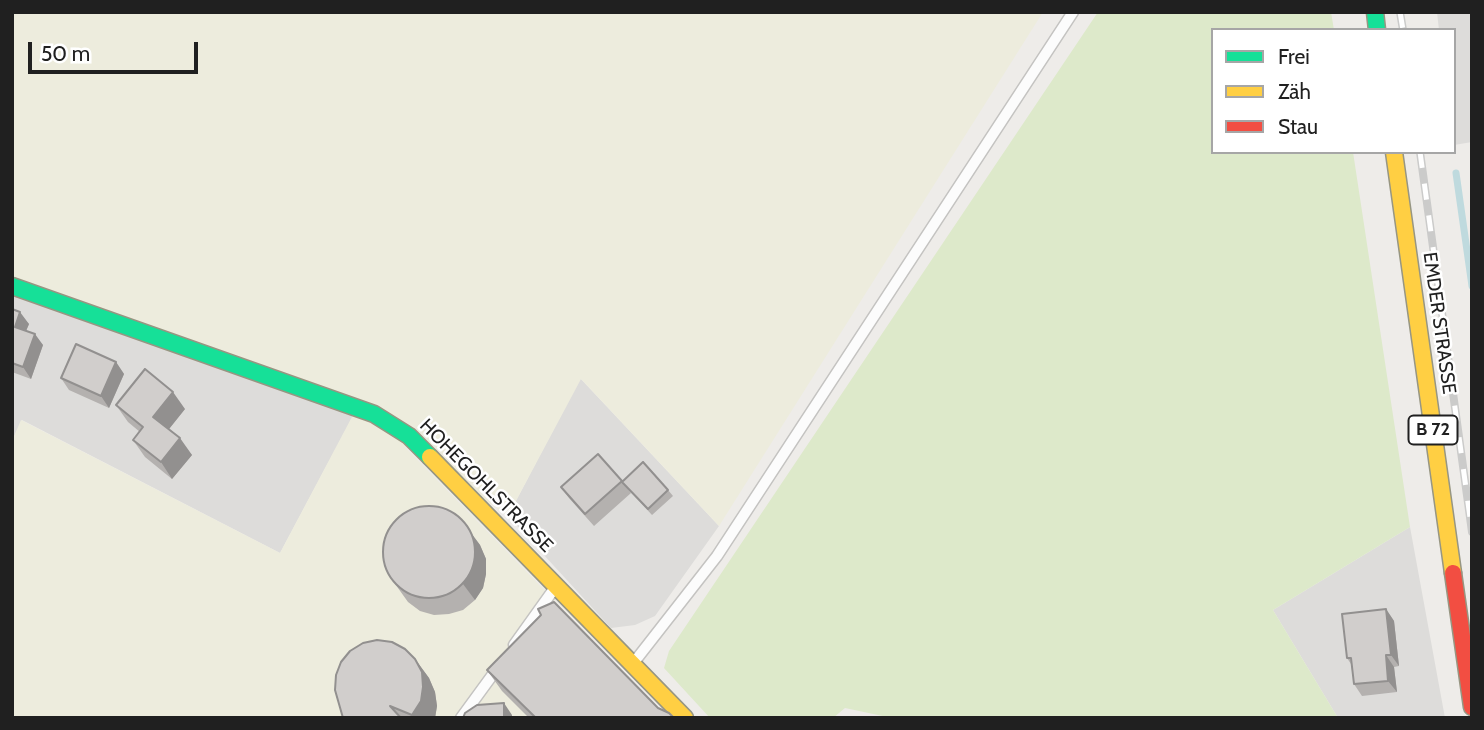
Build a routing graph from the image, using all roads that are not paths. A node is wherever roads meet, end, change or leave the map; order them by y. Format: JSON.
{"nodes":[{"id":1,"x":1073,"y":12,"type":"edge"},
{"id":2,"x":1394,"y":154,"type":"edge"},
{"id":3,"x":12,"y":286,"type":"edge"},
{"id":4,"x":557,"y":586,"type":"junction"},
{"id":5,"x":632,"y":664,"type":"junction"},
{"id":6,"x":1472,"y":707,"type":"edge"},
{"id":7,"x":461,"y":718,"type":"edge"},
{"id":8,"x":685,"y":718,"type":"edge"}],
"edges":[{"from":1,"to":5,"type":"lane"},
{"from":2,"to":6,"type":"street","name":"EMDER STRASSE","number":"B 72"},
{"from":3,"to":4,"type":"street","name":"HOHEGOHLSTRASSE"},
{"from":4,"to":5,"type":"street","name":"HOHEGOHLSTRASSE"},
{"from":4,"to":7,"type":"lane"},
{"from":5,"to":8,"type":"street","name":"HOHEGOHLSTRASSE"}]}
